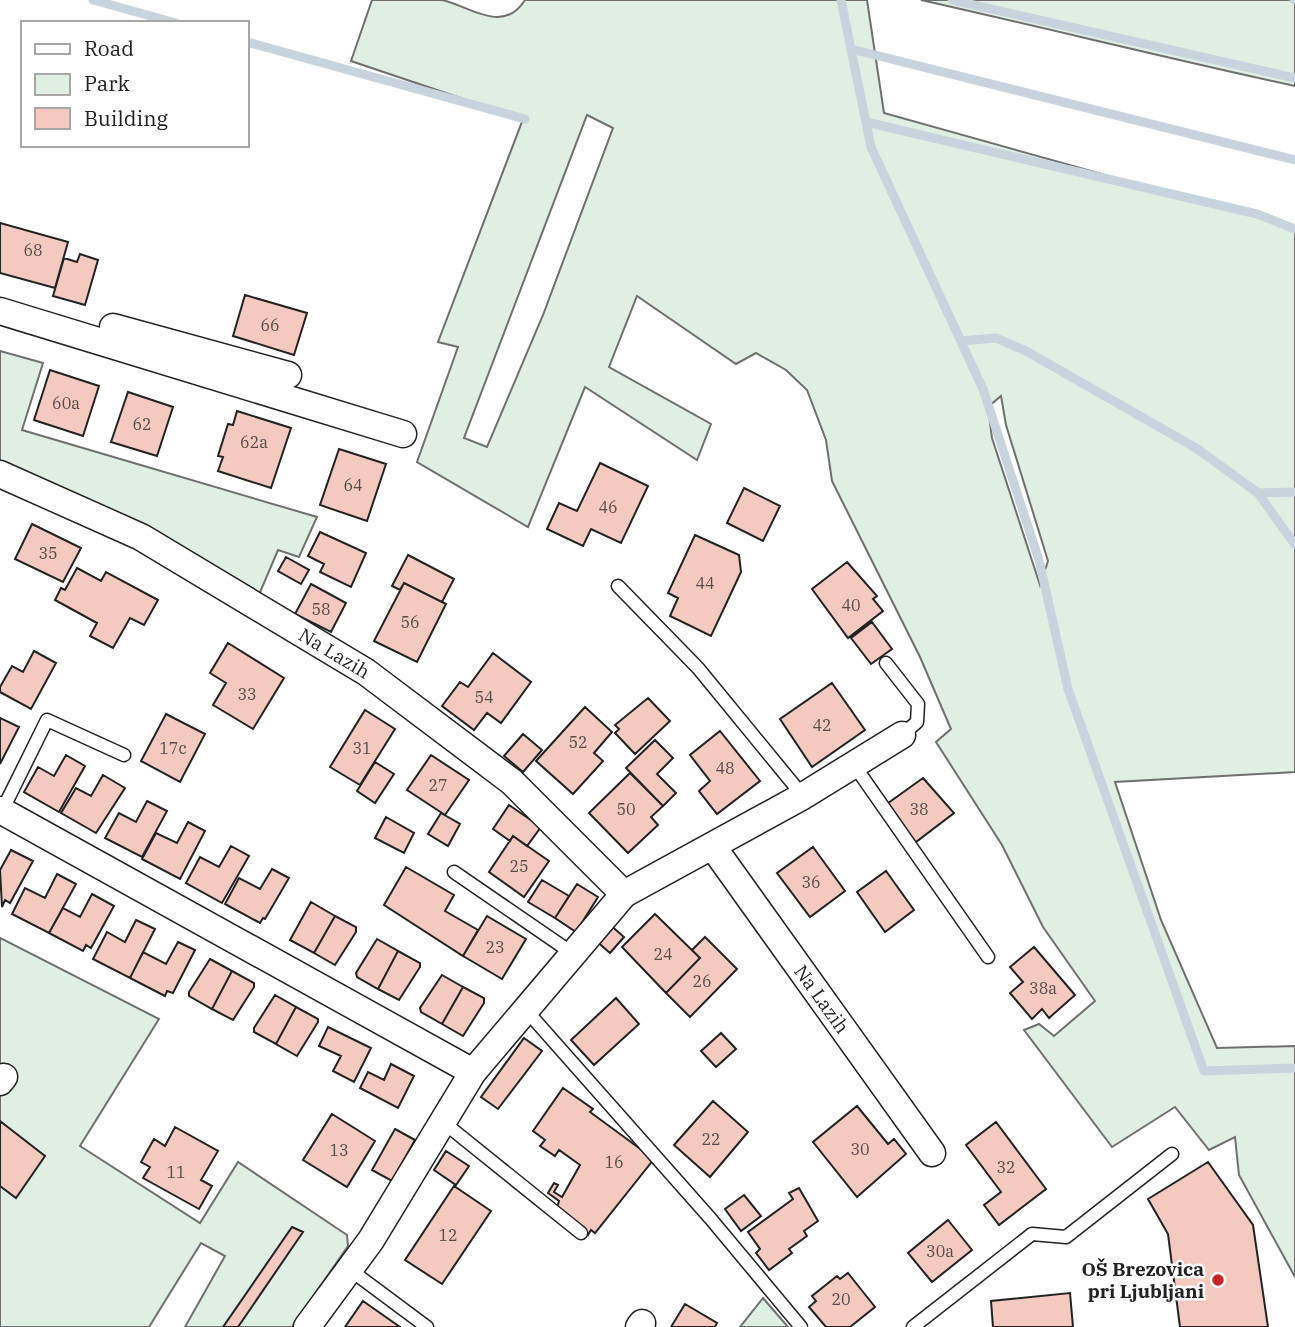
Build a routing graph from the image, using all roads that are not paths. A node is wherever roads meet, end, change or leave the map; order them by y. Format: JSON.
{"nodes":[{"id":1,"x":0,"y":295,"type":"edge"},
{"id":2,"x":0,"y":311,"type":"edge"},
{"id":3,"x":288,"y":375,"type":"dead end"},
{"id":4,"x":403,"y":433,"type":"dead end"},
{"id":5,"x":0,"y":474,"type":"edge"},
{"id":6,"x":618,"y":586,"type":"dead end"},
{"id":7,"x":886,"y":663,"type":"dead end"},
{"id":8,"x":902,"y":735,"type":"joint"},
{"id":9,"x":124,"y":755,"type":"dead end"},
{"id":10,"x":854,"y":765,"type":"junction"},
{"id":11,"x":803,"y":796,"type":"junction"},
{"id":12,"x":1,"y":811,"type":"edge"},
{"id":13,"x":713,"y":847,"type":"junction"},
{"id":14,"x":454,"y":872,"type":"dead end"},
{"id":15,"x":624,"y":894,"type":"junction"},
{"id":16,"x":572,"y":953,"type":"junction"},
{"id":17,"x":988,"y":957,"type":"dead end"},
{"id":18,"x":525,"y":1009,"type":"junction"},
{"id":19,"x":473,"y":1072,"type":"junction"},
{"id":20,"x":443,"y":1122,"type":"junction"},
{"id":21,"x":932,"y":1153,"type":"dead end"},
{"id":22,"x":1172,"y":1154,"type":"dead end"},
{"id":23,"x":581,"y":1233,"type":"dead end"},
{"id":24,"x":349,"y":1269,"type":"junction"},
{"id":25,"x":307,"y":1327,"type":"edge"},
{"id":26,"x":427,"y":1327,"type":"edge"},
{"id":27,"x":801,"y":1327,"type":"edge"},
{"id":28,"x":914,"y":1327,"type":"edge"}],
"edges":[{"from":1,"to":3,"type":"street"},
{"from":2,"to":4,"type":"street"},
{"from":5,"to":15,"type":"street","name":"Na Lazih"},
{"from":6,"to":11,"type":"lane"},
{"from":7,"to":8,"type":"lane"},
{"from":8,"to":10,"type":"street"},
{"from":9,"to":12,"type":"lane"},
{"from":10,"to":11,"type":"street"},
{"from":10,"to":17,"type":"lane"},
{"from":11,"to":13,"type":"street"},
{"from":12,"to":19,"type":"street"},
{"from":13,"to":15,"type":"street"},
{"from":13,"to":21,"type":"street","name":"Na Lazih"},
{"from":14,"to":16,"type":"lane"},
{"from":15,"to":16,"type":"street"},
{"from":16,"to":18,"type":"street"},
{"from":18,"to":19,"type":"street"},
{"from":18,"to":27,"type":"lane"},
{"from":19,"to":20,"type":"street"},
{"from":20,"to":23,"type":"lane"},
{"from":20,"to":24,"type":"street"},
{"from":22,"to":28,"type":"lane"},
{"from":24,"to":25,"type":"street"},
{"from":24,"to":26,"type":"lane"}]}
